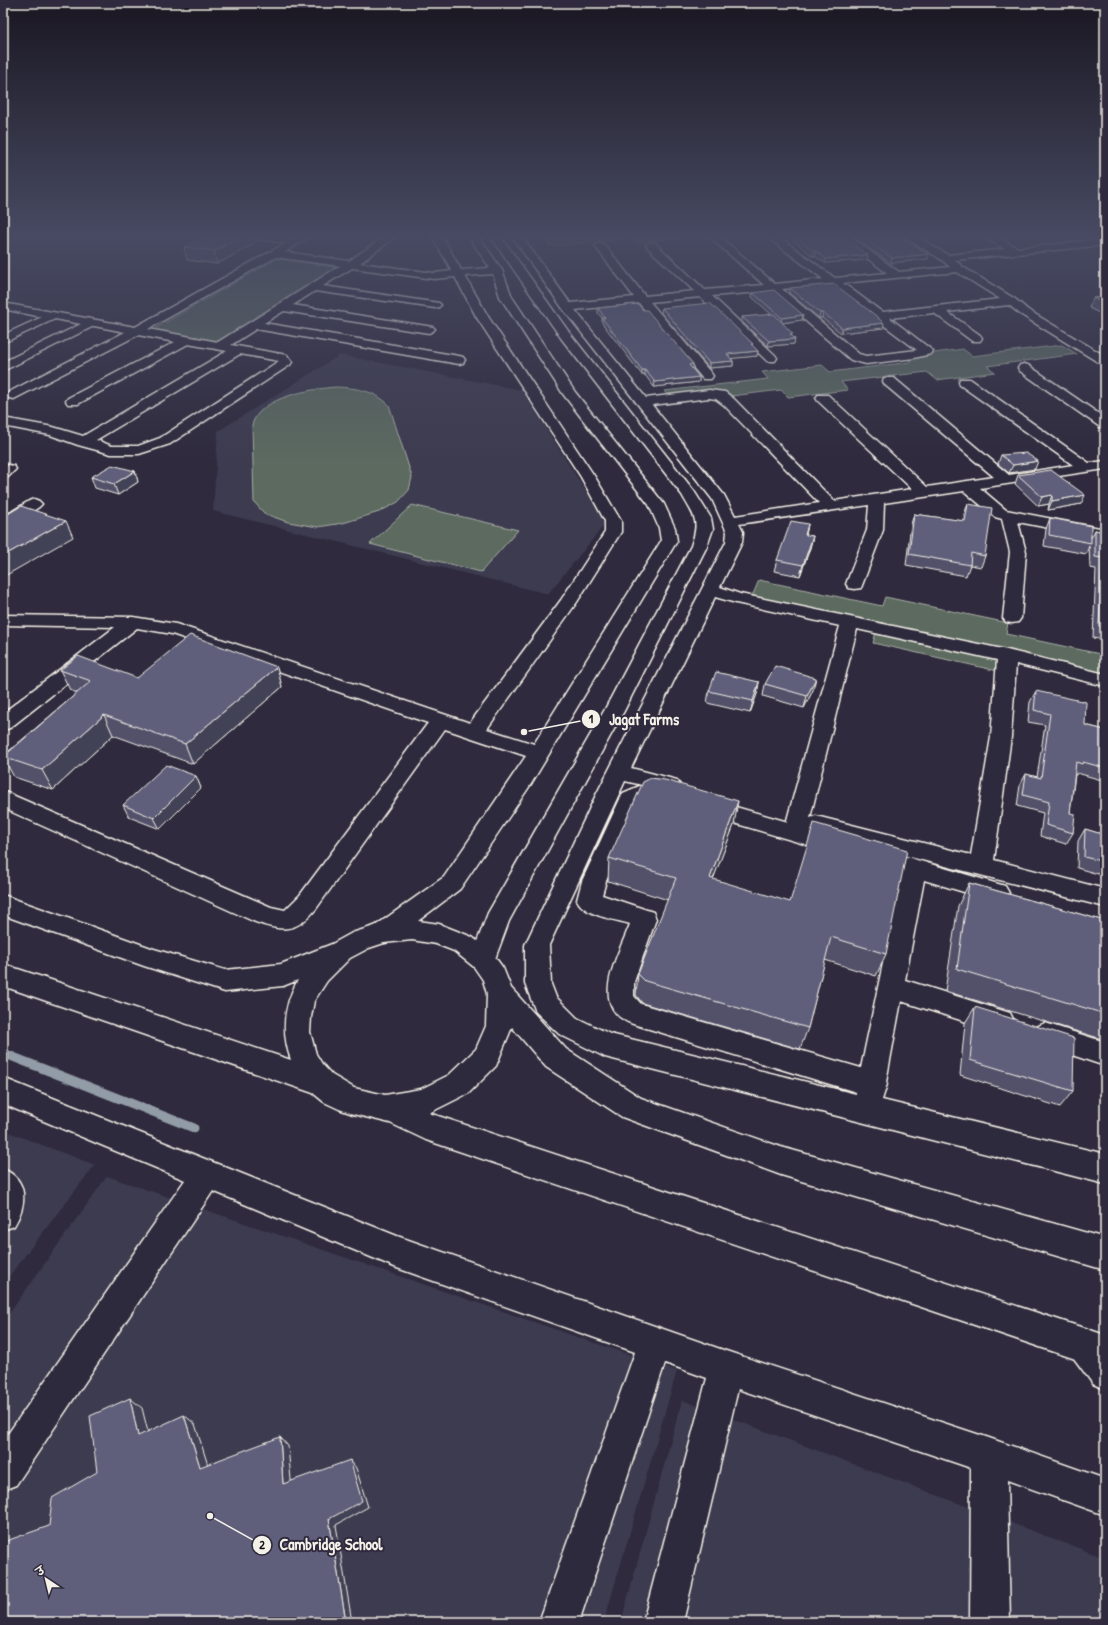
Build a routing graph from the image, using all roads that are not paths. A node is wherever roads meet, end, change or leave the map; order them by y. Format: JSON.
{"nodes":[{"id":1,"x":18,"y":310,"type":"edge"},
{"id":2,"x":174,"y":310,"type":"edge"},
{"id":3,"x":278,"y":310,"type":"edge"},
{"id":4,"x":302,"y":310,"type":"edge"},
{"id":5,"x":478,"y":310,"type":"edge"},
{"id":6,"x":503,"y":310,"type":"edge"},
{"id":7,"x":547,"y":310,"type":"edge"},
{"id":8,"x":569,"y":310,"type":"edge"},
{"id":9,"x":650,"y":310,"type":"edge"},
{"id":10,"x":721,"y":310,"type":"edge"},
{"id":11,"x":799,"y":310,"type":"edge"},
{"id":12,"x":873,"y":310,"type":"edge"},
{"id":13,"x":937,"y":310,"type":"joint"},
{"id":14,"x":1021,"y":310,"type":"edge"},
{"id":15,"x":55,"y":315,"type":"junction"},
{"id":16,"x":881,"y":316,"type":"junction"},
{"id":17,"x":92,"y":323,"type":"junction"},
{"id":18,"x":254,"y":325,"type":"junction"},
{"id":19,"x":429,"y":329,"type":"dead end"},
{"id":20,"x":136,"y":331,"type":"junction"},
{"id":21,"x":976,"y":338,"type":"dead end"},
{"id":22,"x":3,"y":339,"type":"edge"},
{"id":23,"x":185,"y":341,"type":"junction"},
{"id":24,"x":220,"y":346,"type":"junction"},
{"id":25,"x":238,"y":350,"type":"junction"},
{"id":26,"x":771,"y":358,"type":"dead end"},
{"id":27,"x":459,"y":360,"type":"dead end"},
{"id":28,"x":1105,"y":361,"type":"edge"},
{"id":29,"x":3,"y":367,"type":"edge"},
{"id":30,"x":1024,"y":368,"type":"dead end"},
{"id":31,"x":707,"y":376,"type":"dead end"},
{"id":32,"x":889,"y":381,"type":"dead end"},
{"id":33,"x":965,"y":382,"type":"dead end"},
{"id":34,"x":14,"y":395,"type":"dead end"},
{"id":35,"x":553,"y":396,"type":"junction"},
{"id":36,"x":823,"y":398,"type":"dead end"},
{"id":37,"x":73,"y":401,"type":"dead end"},
{"id":38,"x":643,"y":402,"type":"junction"},
{"id":39,"x":3,"y":422,"type":"edge"},
{"id":40,"x":1105,"y":424,"type":"edge"},
{"id":41,"x":83,"y":442,"type":"junction"},
{"id":42,"x":1105,"y":465,"type":"edge"},
{"id":43,"x":1086,"y":468,"type":"junction"},
{"id":44,"x":1006,"y":480,"type":"junction"},
{"id":45,"x":968,"y":486,"type":"junction"},
{"id":46,"x":923,"y":492,"type":"junction"},
{"id":47,"x":876,"y":499,"type":"junction"},
{"id":48,"x":34,"y":504,"type":"dead end"},
{"id":49,"x":830,"y":506,"type":"junction"},
{"id":50,"x":1009,"y":516,"type":"junction"},
{"id":51,"x":731,"y":521,"type":"junction"},
{"id":52,"x":3,"y":524,"type":"edge"},
{"id":53,"x":1105,"y":534,"type":"edge"},
{"id":54,"x":855,"y":584,"type":"dead end"},
{"id":55,"x":710,"y":590,"type":"junction"},
{"id":56,"x":1012,"y":618,"type":"dead end"},
{"id":57,"x":3,"y":620,"type":"edge"},
{"id":58,"x":133,"y":622,"type":"junction"},
{"id":59,"x":850,"y":622,"type":"junction"},
{"id":60,"x":1007,"y":656,"type":"junction"},
{"id":61,"x":1105,"y":680,"type":"edge"},
{"id":62,"x":614,"y":711,"type":"junction"},
{"id":63,"x":646,"y":717,"type":"junction"},
{"id":64,"x":441,"y":720,"type":"junction"},
{"id":65,"x":3,"y":723,"type":"edge"},
{"id":66,"x":475,"y":731,"type":"junction"},
{"id":67,"x":539,"y":753,"type":"junction"},
{"id":68,"x":620,"y":772,"type":"junction"},
{"id":69,"x":3,"y":799,"type":"edge"},
{"id":70,"x":798,"y":820,"type":"junction"},
{"id":71,"x":981,"y":866,"type":"junction"},
{"id":72,"x":915,"y":869,"type":"junction"},
{"id":73,"x":1015,"y":898,"type":"edge"},
{"id":74,"x":1105,"y":898,"type":"edge"},
{"id":75,"x":3,"y":905,"type":"edge"},
{"id":76,"x":384,"y":933,"type":"junction"},
{"id":77,"x":341,"y":951,"type":"junction"},
{"id":78,"x":483,"y":960,"type":"junction"},
{"id":79,"x":3,"y":975,"type":"edge"},
{"id":80,"x":891,"y":987,"type":"junction"},
{"id":81,"x":500,"y":994,"type":"junction"},
{"id":82,"x":1105,"y":1054,"type":"edge"},
{"id":83,"x":320,"y":1083,"type":"junction"},
{"id":84,"x":873,"y":1084,"type":"junction"},
{"id":85,"x":3,"y":1091,"type":"edge"},
{"id":86,"x":385,"y":1108,"type":"junction"},
{"id":87,"x":867,"y":1111,"type":"junction"},
{"id":88,"x":1105,"y":1169,"type":"edge"},
{"id":89,"x":207,"y":1174,"type":"junction"},
{"id":90,"x":3,"y":1184,"type":"edge"},
{"id":91,"x":3,"y":1215,"type":"edge"},
{"id":92,"x":1105,"y":1254,"type":"edge"},
{"id":93,"x":655,"y":1342,"type":"junction"},
{"id":94,"x":1095,"y":1348,"type":"edge"},
{"id":95,"x":726,"y":1368,"type":"junction"},
{"id":96,"x":1105,"y":1372,"type":"edge"},
{"id":97,"x":988,"y":1456,"type":"junction"},
{"id":98,"x":3,"y":1472,"type":"edge"},
{"id":99,"x":1105,"y":1497,"type":"edge"},
{"id":100,"x":665,"y":1621,"type":"edge"},
{"id":101,"x":559,"y":1622,"type":"edge"},
{"id":102,"x":990,"y":1622,"type":"edge"}],
"edges":[{"from":1,"to":15,"type":"street"},
{"from":2,"to":20,"type":"street"},
{"from":3,"to":18,"type":"street"},
{"from":4,"to":19,"type":"street"},
{"from":5,"to":35,"type":"street"},
{"from":6,"to":35,"type":"street"},
{"from":7,"to":62,"type":"street"},
{"from":8,"to":38,"type":"street"},
{"from":9,"to":31,"type":"street"},
{"from":10,"to":26,"type":"street"},
{"from":11,"to":16,"type":"street"},
{"from":12,"to":16,"type":"street"},
{"from":13,"to":16,"type":"street"},
{"from":13,"to":21,"type":"street"},
{"from":14,"to":28,"type":"street"},
{"from":15,"to":17,"type":"street"},
{"from":15,"to":22,"type":"street"},
{"from":17,"to":20,"type":"street"},
{"from":17,"to":29,"type":"street"},
{"from":18,"to":24,"type":"street"},
{"from":18,"to":27,"type":"street"},
{"from":20,"to":23,"type":"street"},
{"from":20,"to":34,"type":"street"},
{"from":23,"to":24,"type":"street"},
{"from":23,"to":37,"type":"street"},
{"from":24,"to":25,"type":"street"},
{"from":25,"to":41,"type":"street"},
{"from":25,"to":41,"type":"street"},
{"from":30,"to":40,"type":"street"},
{"from":32,"to":44,"type":"street"},
{"from":33,"to":43,"type":"street"},
{"from":35,"to":66,"type":"street"},
{"from":35,"to":67,"type":"street"},
{"from":36,"to":46,"type":"street"},
{"from":38,"to":49,"type":"street"},
{"from":38,"to":51,"type":"street"},
{"from":39,"to":41,"type":"street"},
{"from":42,"to":43,"type":"street"},
{"from":43,"to":44,"type":"street"},
{"from":44,"to":45,"type":"street"},
{"from":45,"to":46,"type":"street"},
{"from":45,"to":50,"type":"street"},
{"from":46,"to":47,"type":"street"},
{"from":47,"to":49,"type":"street"},
{"from":47,"to":54,"type":"street"},
{"from":48,"to":52,"type":"street"},
{"from":49,"to":51,"type":"street"},
{"from":50,"to":53,"type":"street"},
{"from":50,"to":56,"type":"street"},
{"from":51,"to":55,"type":"street"},
{"from":55,"to":59,"type":"street"},
{"from":55,"to":63,"type":"street"},
{"from":57,"to":58,"type":"street"},
{"from":58,"to":64,"type":"street"},
{"from":58,"to":65,"type":"street"},
{"from":59,"to":60,"type":"street"},
{"from":59,"to":70,"type":"street"},
{"from":60,"to":61,"type":"street"},
{"from":60,"to":71,"type":"street"},
{"from":62,"to":63,"type":"street"},
{"from":62,"to":78,"type":"street"},
{"from":63,"to":68,"type":"street"},
{"from":64,"to":66,"type":"street"},
{"from":64,"to":69,"type":"street"},
{"from":66,"to":67,"type":"street"},
{"from":67,"to":76,"type":"street"},
{"from":68,"to":70,"type":"street"},
{"from":68,"to":87,"type":"street"},
{"from":70,"to":71,"type":"street"},
{"from":71,"to":74,"type":"street"},
{"from":72,"to":73,"type":"street"},
{"from":72,"to":80,"type":"street"},
{"from":72,"to":84,"type":"street"},
{"from":75,"to":77,"type":"street"},
{"from":76,"to":77,"type":"street"},
{"from":76,"to":78,"type":"street"},
{"from":77,"to":83,"type":"street"},
{"from":78,"to":81,"type":"street"},
{"from":79,"to":83,"type":"street"},
{"from":80,"to":82,"type":"street"},
{"from":80,"to":84,"type":"street"},
{"from":81,"to":86,"type":"street"},
{"from":81,"to":92,"type":"street"},
{"from":83,"to":86,"type":"street"},
{"from":84,"to":87,"type":"street"},
{"from":85,"to":89,"type":"street"},
{"from":86,"to":94,"type":"street"},
{"from":87,"to":88,"type":"street"},
{"from":89,"to":93,"type":"street"},
{"from":89,"to":98,"type":"street"},
{"from":90,"to":91,"type":"street"},
{"from":93,"to":95,"type":"street"},
{"from":93,"to":101,"type":"street"},
{"from":94,"to":96,"type":"street"},
{"from":95,"to":97,"type":"street"},
{"from":95,"to":100,"type":"street"},
{"from":97,"to":99,"type":"street"},
{"from":97,"to":102,"type":"street"}]}
